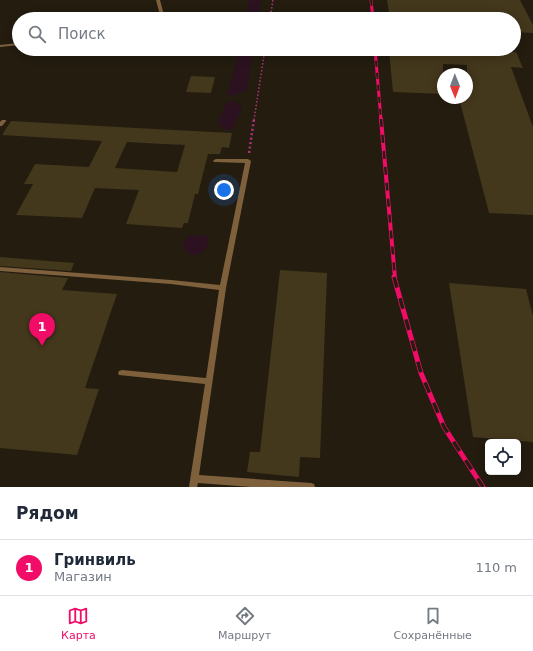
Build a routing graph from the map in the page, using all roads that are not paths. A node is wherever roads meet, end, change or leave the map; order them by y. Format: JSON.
{"nodes":[{"id":1,"x":158,"y":0,"type":"edge"},
{"id":2,"x":161,"y":12,"type":"edge"},
{"id":3,"x":12,"y":45,"type":"edge"},
{"id":4,"x":0,"y":46,"type":"edge"},
{"id":5,"x":216,"y":161,"type":"dead end"},
{"id":6,"x":0,"y":269,"type":"edge"},
{"id":7,"x":223,"y":288,"type":"junction"},
{"id":8,"x":122,"y":373,"type":"dead end"},
{"id":9,"x":209,"y":381,"type":"junction"},
{"id":10,"x":193,"y":483,"type":"edge"},
{"id":11,"x":311,"y":487,"type":"edge"}],
"edges":[{"from":1,"to":2,"type":"lane"},
{"from":3,"to":4,"type":"lane"},
{"from":5,"to":7,"type":"lane"},
{"from":6,"to":7,"type":"lane"},
{"from":7,"to":9,"type":"lane"},
{"from":8,"to":9,"type":"lane"},
{"from":9,"to":10,"type":"lane"},
{"from":10,"to":11,"type":"lane"}]}
